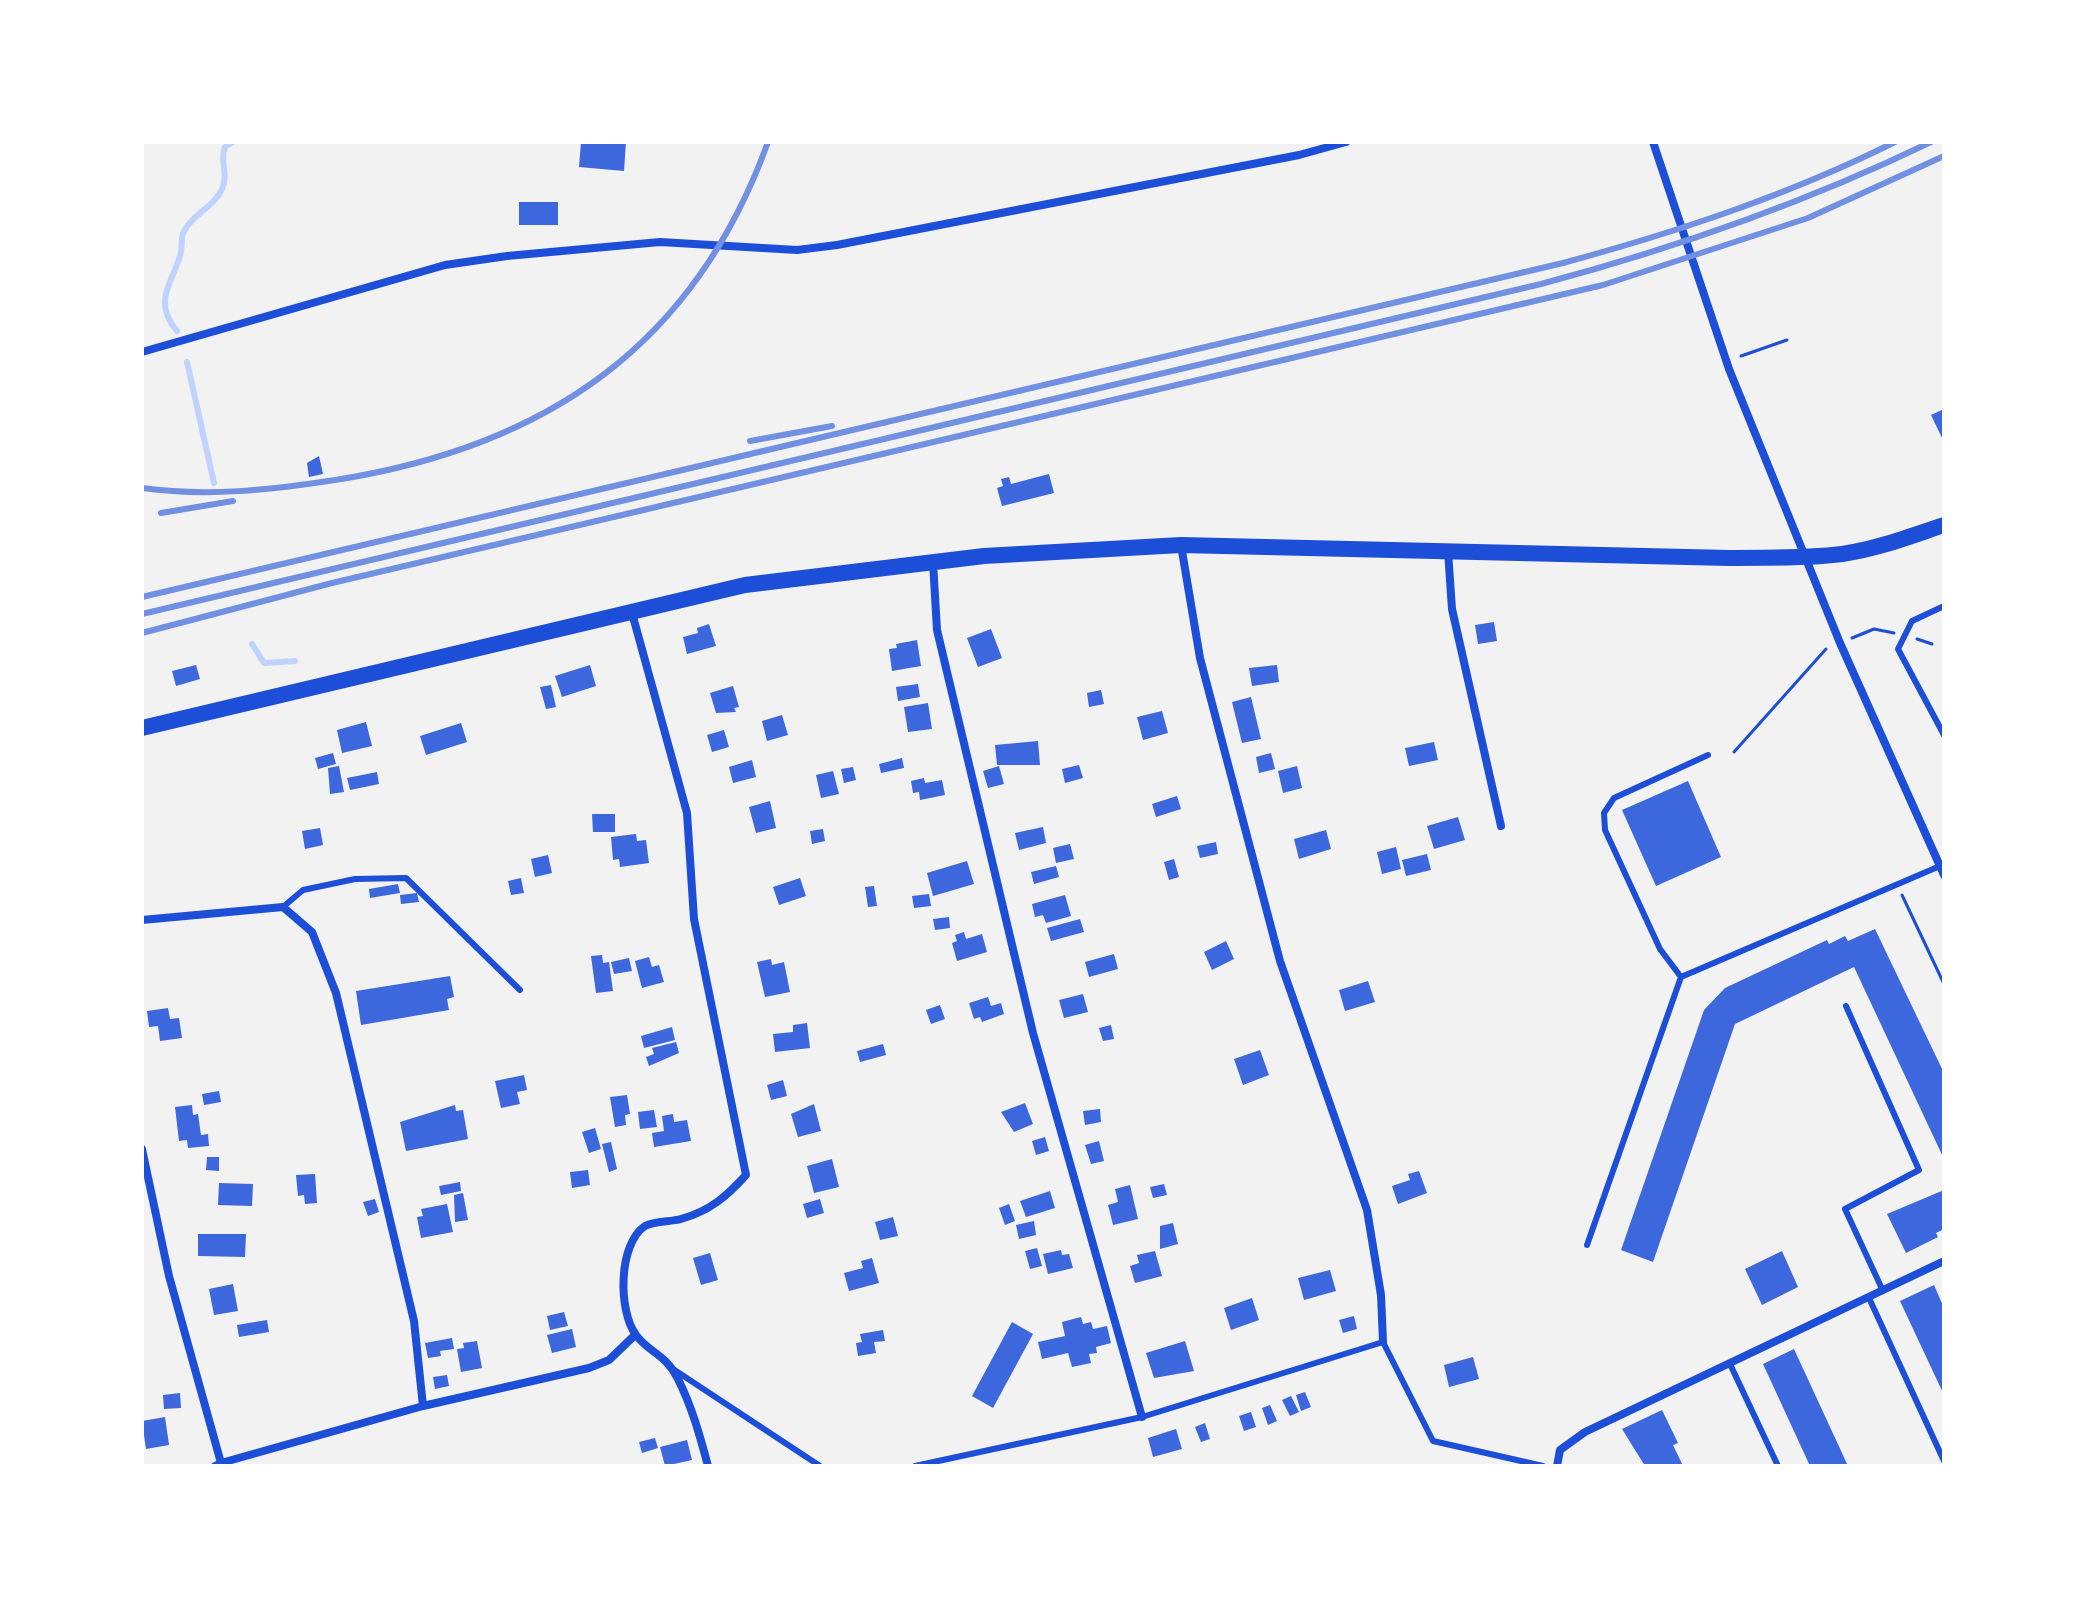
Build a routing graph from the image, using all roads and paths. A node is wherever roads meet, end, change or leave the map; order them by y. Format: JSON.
{"nodes":[{"id":1,"x":1346,"y":142,"type":"edge"},
{"id":2,"x":1653,"y":142,"type":"edge"},
{"id":3,"x":1787,"y":340,"type":"dead end"},
{"id":4,"x":142,"y":352,"type":"edge"},
{"id":5,"x":1741,"y":356,"type":"dead end"},
{"id":6,"x":1944,"y":525,"type":"edge"},
{"id":7,"x":1181,"y":545,"type":"junction"},
{"id":8,"x":1448,"y":550,"type":"junction"},
{"id":9,"x":1805,"y":556,"type":"junction"},
{"id":10,"x":933,"y":561,"type":"junction"},
{"id":11,"x":1944,"y":606,"type":"edge"},
{"id":12,"x":632,"y":613,"type":"junction"},
{"id":13,"x":1905,"y":635,"type":"junction"},
{"id":14,"x":1840,"y":643,"type":"junction"},
{"id":15,"x":1932,"y":644,"type":"dead end"},
{"id":16,"x":1942,"y":724,"type":"edge"},
{"id":17,"x":142,"y":728,"type":"edge"},
{"id":18,"x":1944,"y":735,"type":"edge"},
{"id":19,"x":1734,"y":752,"type":"dead end"},
{"id":20,"x":1708,"y":755,"type":"dead end"},
{"id":21,"x":1501,"y":826,"type":"dead end"},
{"id":22,"x":1942,"y":870,"type":"edge"},
{"id":23,"x":1897,"y":884,"type":"junction"},
{"id":24,"x":283,"y":907,"type":"junction"},
{"id":25,"x":142,"y":920,"type":"edge"},
{"id":26,"x":1681,"y":977,"type":"junction"},
{"id":27,"x":1944,"y":984,"type":"edge"},
{"id":28,"x":520,"y":990,"type":"dead end"},
{"id":29,"x":1846,"y":1006,"type":"dead end"},
{"id":30,"x":142,"y":1149,"type":"edge"},
{"id":31,"x":1587,"y":1245,"type":"dead end"},
{"id":32,"x":1944,"y":1261,"type":"edge"},
{"id":33,"x":1883,"y":1291,"type":"junction"},
{"id":34,"x":1869,"y":1298,"type":"junction"},
{"id":35,"x":635,"y":1335,"type":"junction"},
{"id":36,"x":1383,"y":1342,"type":"junction"},
{"id":37,"x":1730,"y":1364,"type":"junction"},
{"id":38,"x":671,"y":1368,"type":"junction"},
{"id":39,"x":423,"y":1406,"type":"junction"},
{"id":40,"x":1142,"y":1417,"type":"junction"},
{"id":41,"x":1944,"y":1461,"type":"edge"},
{"id":42,"x":218,"y":1464,"type":"edge"},
{"id":43,"x":708,"y":1466,"type":"edge"},
{"id":44,"x":820,"y":1466,"type":"edge"},
{"id":45,"x":915,"y":1466,"type":"edge"},
{"id":46,"x":1543,"y":1466,"type":"edge"},
{"id":47,"x":1557,"y":1466,"type":"edge"},
{"id":48,"x":1778,"y":1466,"type":"edge"}],
"edges":[{"from":1,"to":4,"type":"street"},
{"from":2,"to":9,"type":"street"},
{"from":3,"to":5,"type":"path"},
{"from":6,"to":9,"type":"main road"},
{"from":7,"to":8,"type":"main road"},
{"from":7,"to":10,"type":"main road"},
{"from":7,"to":36,"type":"street"},
{"from":8,"to":9,"type":"main road"},
{"from":8,"to":21,"type":"street"},
{"from":9,"to":14,"type":"street"},
{"from":10,"to":12,"type":"main road"},
{"from":10,"to":40,"type":"street"},
{"from":11,"to":13,"type":"lane"},
{"from":12,"to":17,"type":"main road"},
{"from":12,"to":35,"type":"street"},
{"from":13,"to":14,"type":"path"},
{"from":13,"to":15,"type":"path"},
{"from":13,"to":16,"type":"lane"},
{"from":14,"to":19,"type":"path"},
{"from":14,"to":22,"type":"street"},
{"from":16,"to":18,"type":"lane"},
{"from":20,"to":26,"type":"lane"},
{"from":22,"to":23,"type":"lane"},
{"from":23,"to":26,"type":"lane"},
{"from":23,"to":27,"type":"path"},
{"from":24,"to":25,"type":"street"},
{"from":24,"to":28,"type":"lane"},
{"from":24,"to":39,"type":"street"},
{"from":26,"to":31,"type":"lane"},
{"from":29,"to":33,"type":"lane"},
{"from":30,"to":42,"type":"street"},
{"from":32,"to":33,"type":"street"},
{"from":33,"to":34,"type":"street"},
{"from":34,"to":37,"type":"street"},
{"from":34,"to":41,"type":"lane"},
{"from":35,"to":38,"type":"street"},
{"from":35,"to":39,"type":"street"},
{"from":36,"to":40,"type":"lane"},
{"from":36,"to":46,"type":"lane"},
{"from":37,"to":47,"type":"street"},
{"from":37,"to":48,"type":"lane"},
{"from":38,"to":43,"type":"street"},
{"from":38,"to":44,"type":"lane"},
{"from":39,"to":42,"type":"street"},
{"from":40,"to":45,"type":"lane"}]}
